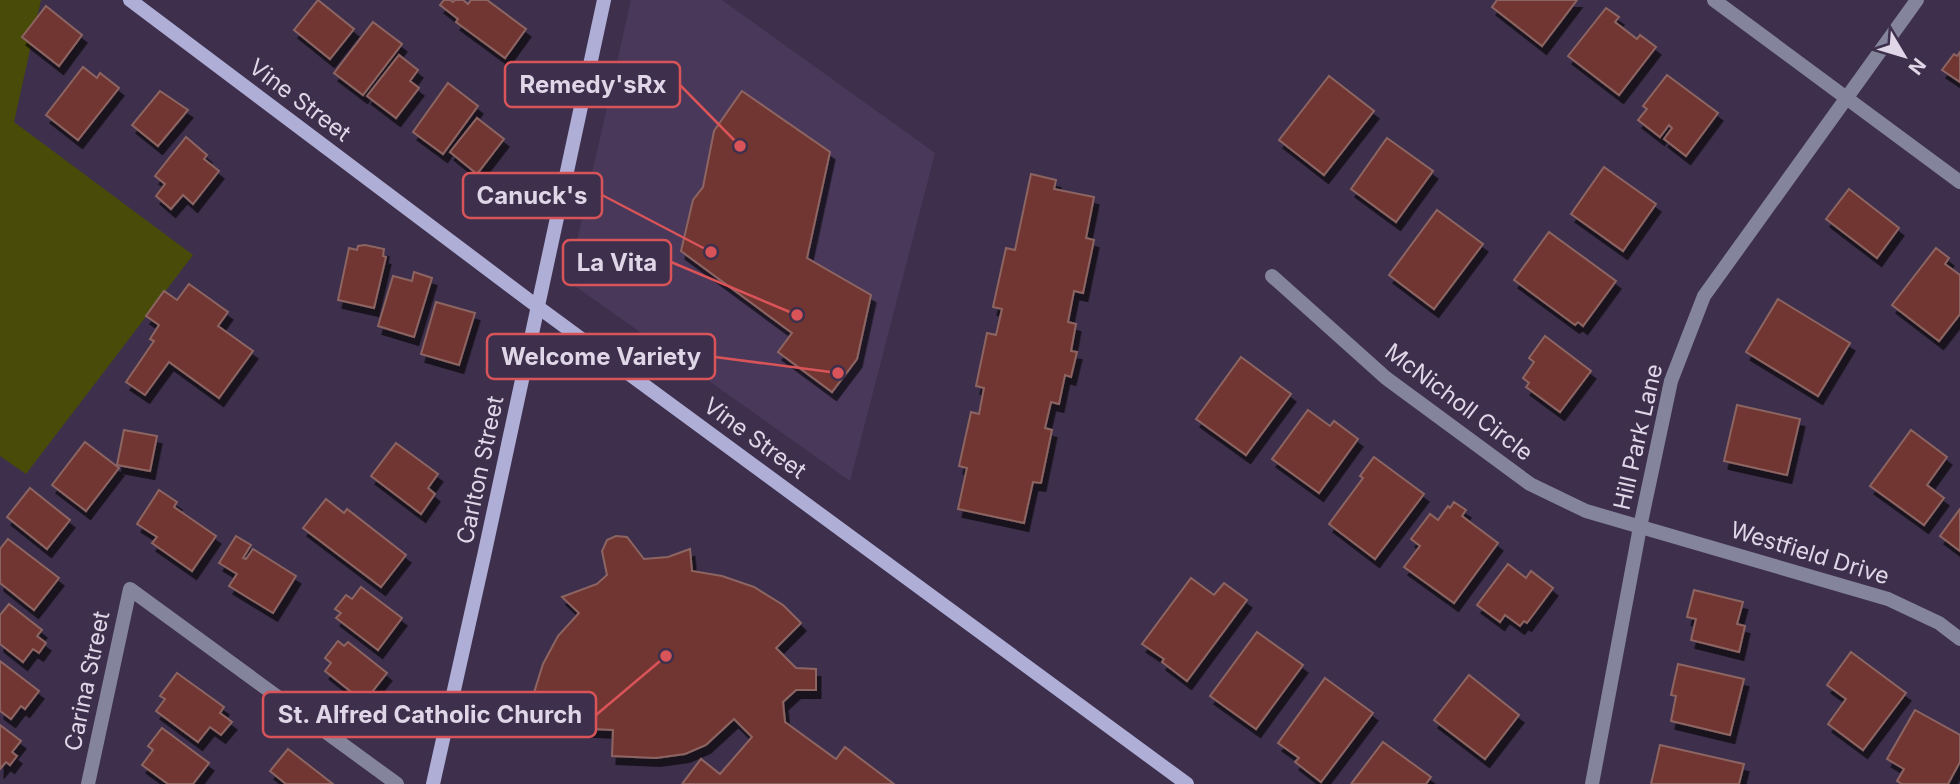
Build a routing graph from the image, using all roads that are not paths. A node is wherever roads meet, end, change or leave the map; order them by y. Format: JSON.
{"nodes":[{"id":1,"x":130,"y":0,"type":"edge"},
{"id":2,"x":604,"y":0,"type":"edge"},
{"id":3,"x":1714,"y":0,"type":"edge"},
{"id":4,"x":1917,"y":0,"type":"edge"},
{"id":5,"x":1847,"y":99,"type":"junction"},
{"id":6,"x":1960,"y":182,"type":"edge"},
{"id":7,"x":1272,"y":276,"type":"dead end"},
{"id":8,"x":538,"y":307,"type":"junction"},
{"id":9,"x":1640,"y":527,"type":"junction"},
{"id":10,"x":1960,"y":639,"type":"edge"},
{"id":11,"x":88,"y":784,"type":"edge"},
{"id":12,"x":397,"y":784,"type":"edge"},
{"id":13,"x":433,"y":784,"type":"edge"},
{"id":14,"x":1187,"y":784,"type":"edge"},
{"id":15,"x":1591,"y":784,"type":"edge"}],
"edges":[{"from":1,"to":8,"type":"street","name":"Vine Street"},
{"from":2,"to":8,"type":"street","name":"Carlton Street"},
{"from":3,"to":5,"type":"street"},
{"from":4,"to":5,"type":"street","name":"Hill Park Lane"},
{"from":5,"to":6,"type":"street"},
{"from":5,"to":9,"type":"street","name":"Hill Park Lane"},
{"from":7,"to":9,"type":"street","name":"McNicholl Circle"},
{"from":8,"to":13,"type":"street","name":"Carlton Street"},
{"from":8,"to":14,"type":"street","name":"Vine Street"},
{"from":9,"to":10,"type":"street","name":"Westfield Drive"},
{"from":9,"to":15,"type":"street","name":"Hill Park Lane"},
{"from":11,"to":12,"type":"street","name":"Carina Street"}]}
